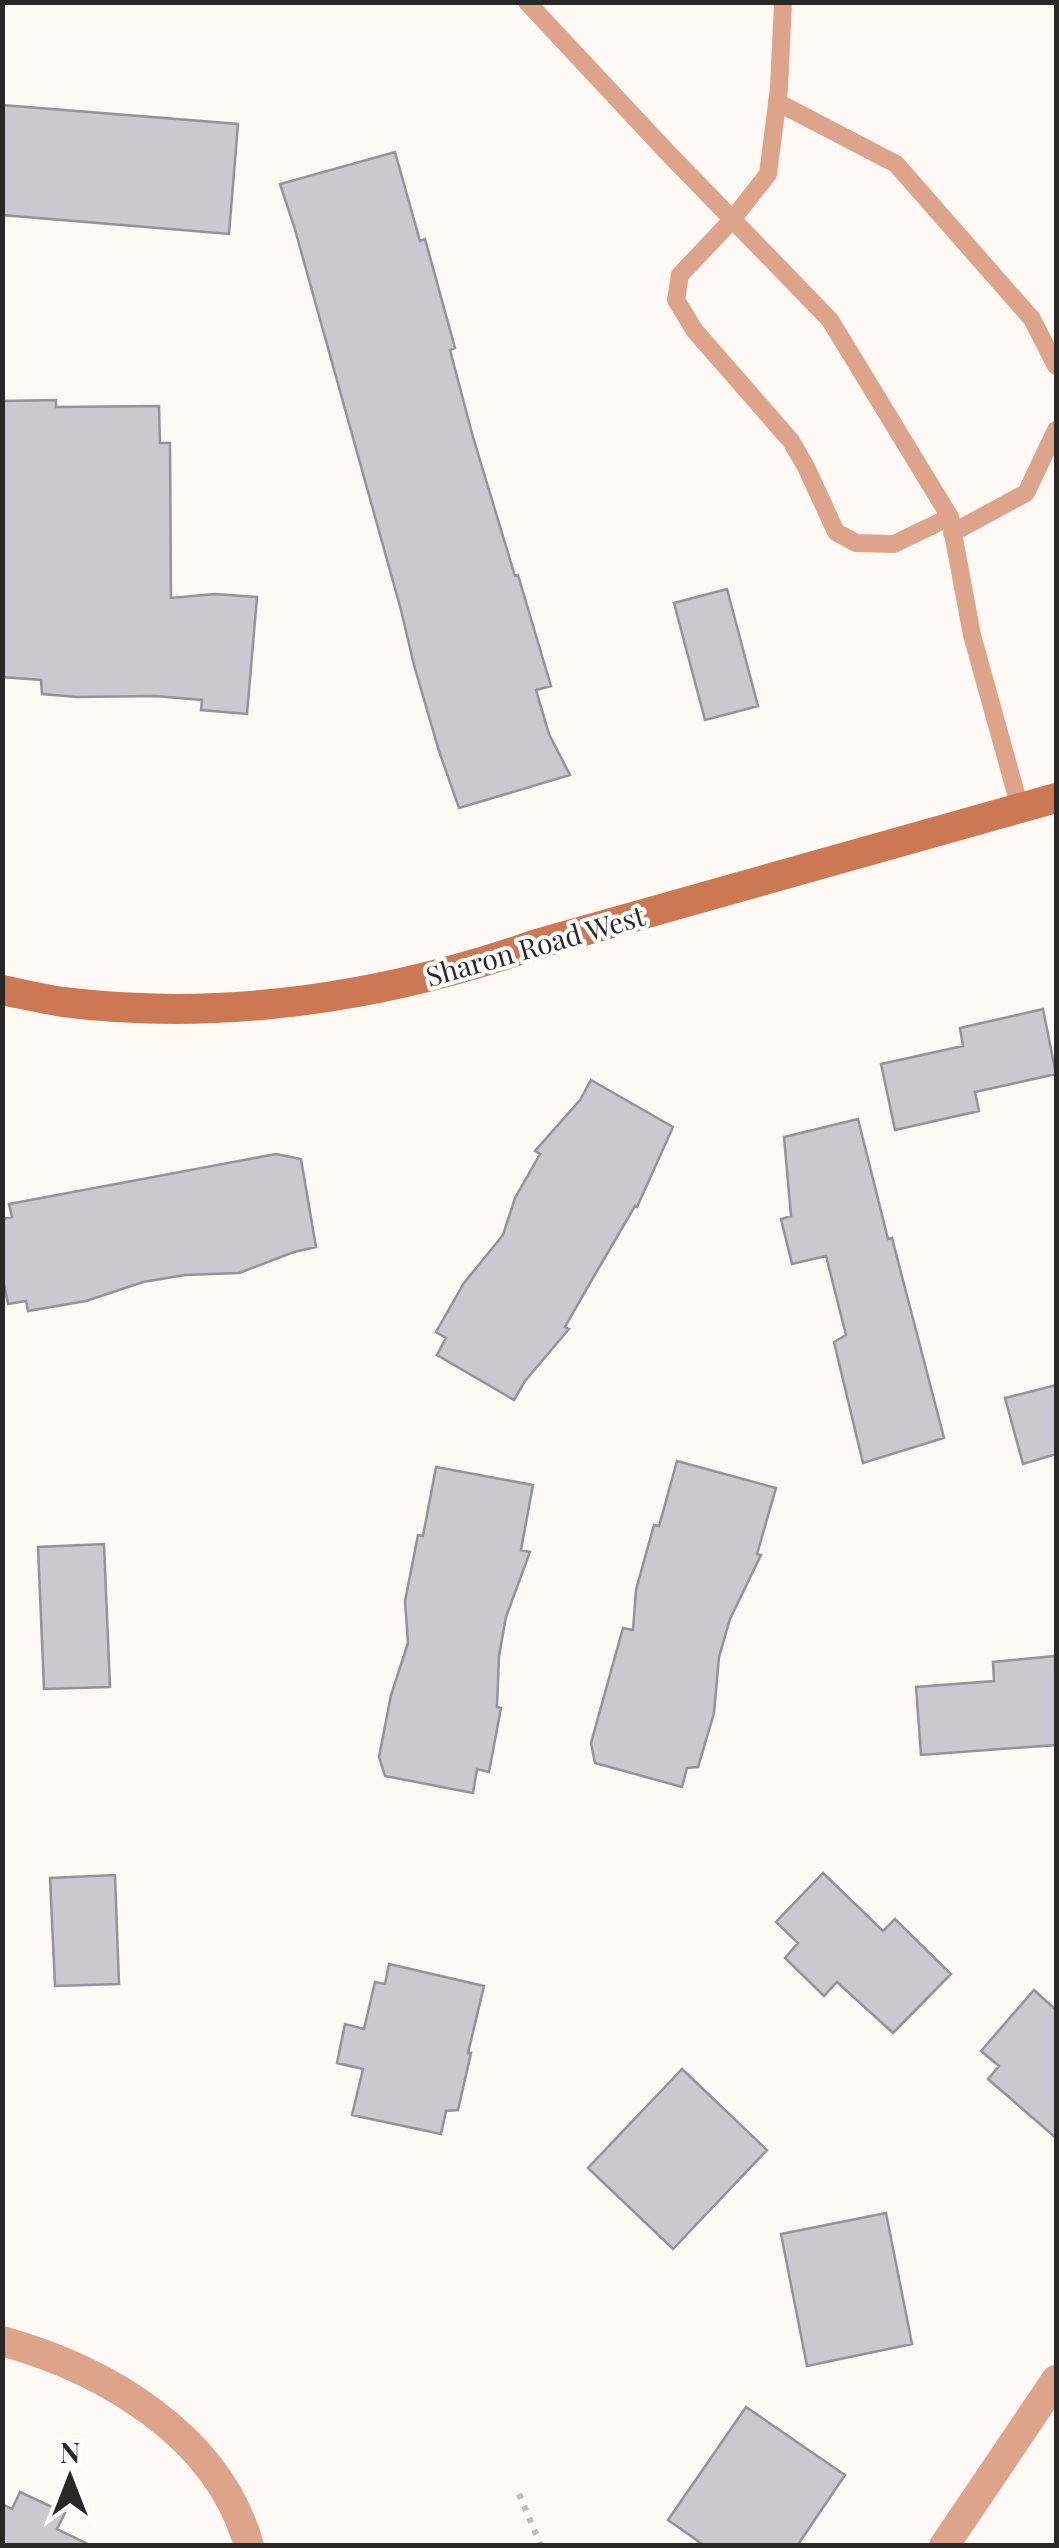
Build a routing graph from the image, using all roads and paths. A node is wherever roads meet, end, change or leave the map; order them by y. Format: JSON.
{"nodes":[{"id":1,"x":527,"y":2,"type":"edge"},
{"id":2,"x":783,"y":2,"type":"edge"},
{"id":3,"x":777,"y":102,"type":"junction"},
{"id":4,"x":732,"y":220,"type":"junction"},
{"id":5,"x":1056,"y":366,"type":"edge"},
{"id":6,"x":1056,"y":430,"type":"edge"},
{"id":7,"x":951,"y":525,"type":"junction"},
{"id":8,"x":1056,"y":798,"type":"edge"},
{"id":9,"x":1020,"y":808,"type":"junction"},
{"id":10,"x":2,"y":990,"type":"edge"},
{"id":11,"x":2,"y":2342,"type":"edge"},
{"id":12,"x":1056,"y":2380,"type":"edge"},
{"id":13,"x":519,"y":2494,"type":"dead end"},
{"id":14,"x":249,"y":2546,"type":"edge"},
{"id":15,"x":541,"y":2546,"type":"edge"},
{"id":16,"x":944,"y":2546,"type":"edge"}],
"edges":[{"from":1,"to":4,"type":"lane"},
{"from":2,"to":3,"type":"lane"},
{"from":3,"to":4,"type":"lane"},
{"from":3,"to":5,"type":"lane"},
{"from":4,"to":7,"type":"lane"},
{"from":4,"to":7,"type":"lane"},
{"from":6,"to":7,"type":"lane"},
{"from":7,"to":9,"type":"lane"},
{"from":8,"to":9,"type":"main road","name":"Sharon Road West"},
{"from":9,"to":10,"type":"main road","name":"Sharon Road West"},
{"from":11,"to":14,"type":"street"},
{"from":12,"to":16,"type":"street"},
{"from":13,"to":15,"type":"path"}]}
